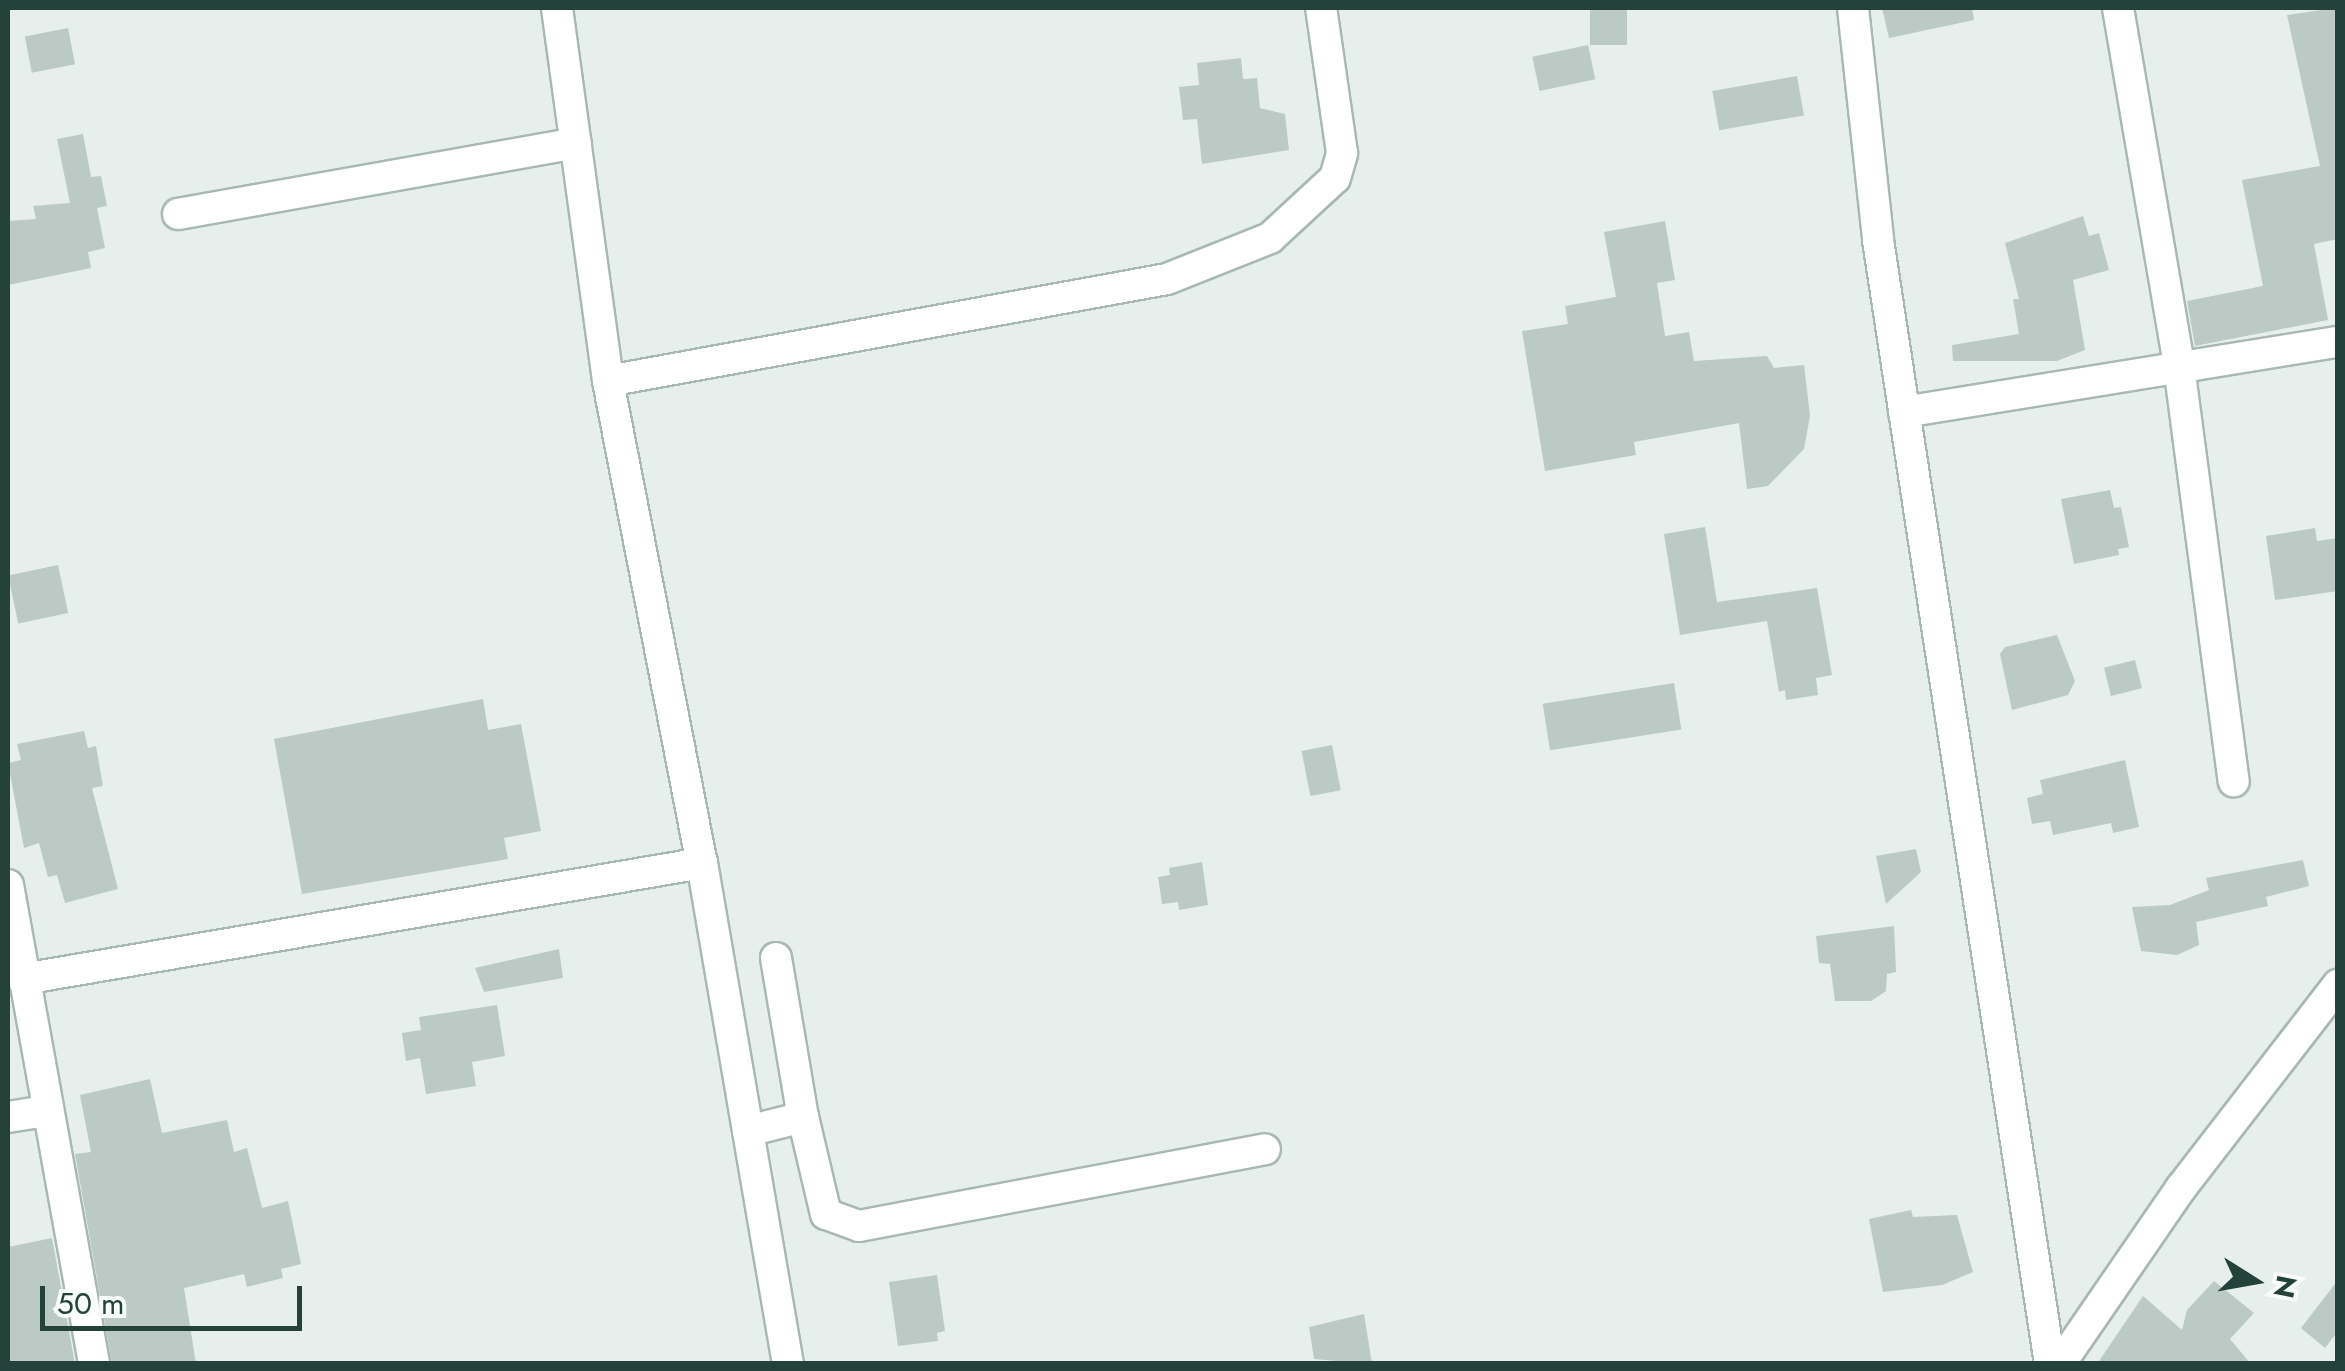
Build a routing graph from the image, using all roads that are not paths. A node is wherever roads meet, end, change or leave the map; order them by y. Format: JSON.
{"nodes":[{"id":1,"x":557,"y":8,"type":"edge"},
{"id":2,"x":1320,"y":8,"type":"edge"},
{"id":3,"x":1853,"y":8,"type":"edge"},
{"id":4,"x":2118,"y":8,"type":"edge"},
{"id":5,"x":576,"y":143,"type":"junction"},
{"id":6,"x":178,"y":214,"type":"dead end"},
{"id":7,"x":2338,"y":342,"type":"edge"},
{"id":8,"x":2179,"y":366,"type":"junction"},
{"id":9,"x":608,"y":381,"type":"junction"},
{"id":10,"x":1904,"y":412,"type":"junction"},
{"id":11,"x":2234,"y":781,"type":"dead end"},
{"id":12,"x":702,"y":863,"type":"junction"},
{"id":13,"x":8,"y":885,"type":"edge"},
{"id":14,"x":776,"y":958,"type":"dead end"},
{"id":15,"x":23,"y":978,"type":"junction"},
{"id":16,"x":2338,"y":985,"type":"edge"},
{"id":17,"x":47,"y":1111,"type":"junction"},
{"id":18,"x":803,"y":1116,"type":"junction"},
{"id":19,"x":8,"y":1118,"type":"edge"},
{"id":20,"x":748,"y":1131,"type":"junction"},
{"id":21,"x":1266,"y":1149,"type":"dead end"},
{"id":22,"x":94,"y":1364,"type":"edge"},
{"id":23,"x":788,"y":1364,"type":"edge"},
{"id":24,"x":2050,"y":1364,"type":"edge"},
{"id":25,"x":2060,"y":1364,"type":"edge"}],
"edges":[{"from":1,"to":5,"type":"street"},
{"from":2,"to":9,"type":"street"},
{"from":3,"to":10,"type":"street"},
{"from":4,"to":8,"type":"street"},
{"from":5,"to":6,"type":"street"},
{"from":5,"to":9,"type":"street"},
{"from":7,"to":8,"type":"street"},
{"from":8,"to":10,"type":"street"},
{"from":8,"to":11,"type":"street"},
{"from":9,"to":12,"type":"street"},
{"from":10,"to":24,"type":"street"},
{"from":12,"to":15,"type":"street"},
{"from":12,"to":20,"type":"street"},
{"from":13,"to":15,"type":"street"},
{"from":14,"to":18,"type":"street"},
{"from":15,"to":17,"type":"street"},
{"from":16,"to":25,"type":"street"},
{"from":17,"to":19,"type":"street"},
{"from":17,"to":22,"type":"street"},
{"from":18,"to":20,"type":"street"},
{"from":18,"to":21,"type":"street"},
{"from":20,"to":23,"type":"street"}]}
